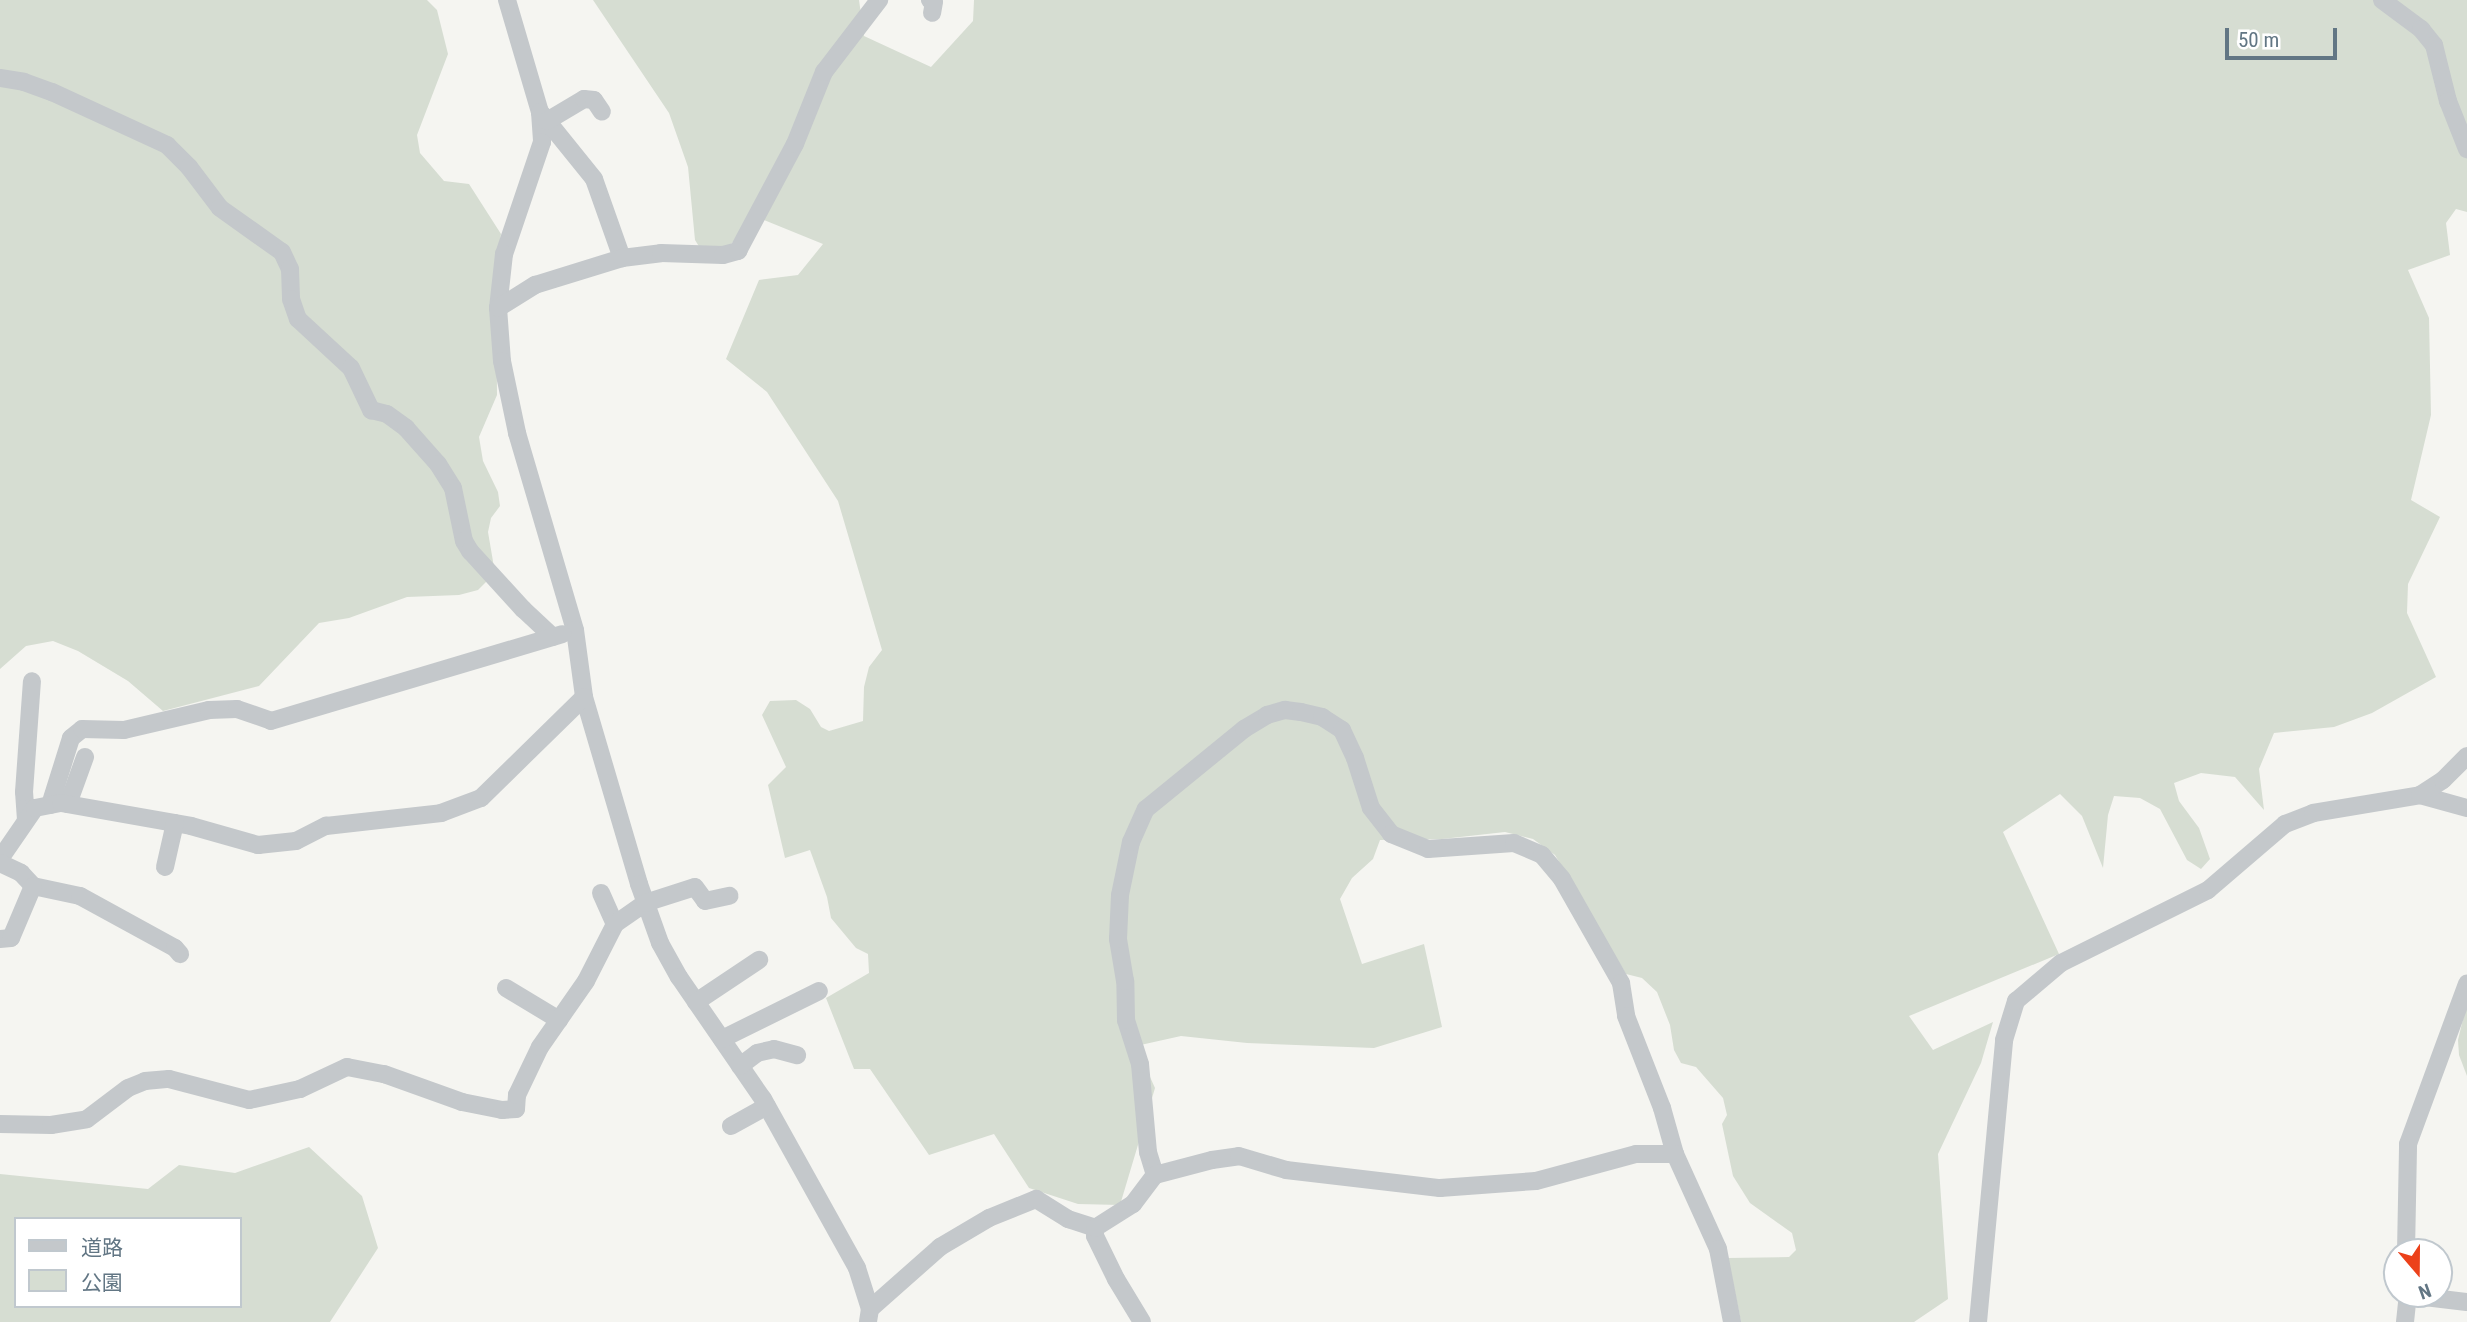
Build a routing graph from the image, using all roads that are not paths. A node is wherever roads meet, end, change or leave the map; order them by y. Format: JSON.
{"nodes":[{"id":1,"x":506,"y":0,"type":"edge"},
{"id":2,"x":879,"y":0,"type":"edge"},
{"id":3,"x":2382,"y":0,"type":"edge"},
{"id":4,"x":0,"y":78,"type":"edge"},
{"id":5,"x":602,"y":112,"type":"dead end"},
{"id":6,"x":543,"y":117,"type":"junction"},
{"id":7,"x":2467,"y":149,"type":"edge"},
{"id":8,"x":622,"y":258,"type":"junction"},
{"id":9,"x":498,"y":308,"type":"junction"},
{"id":10,"x":575,"y":630,"type":"junction"},
{"id":11,"x":553,"y":637,"type":"junction"},
{"id":12,"x":32,"y":681,"type":"dead end"},
{"id":13,"x":584,"y":697,"type":"junction"},
{"id":14,"x":2467,"y":756,"type":"edge"},
{"id":15,"x":85,"y":757,"type":"dead end"},
{"id":16,"x":2420,"y":795,"type":"junction"},
{"id":17,"x":59,"y":804,"type":"junction"},
{"id":18,"x":2467,"y":808,"type":"edge"},
{"id":19,"x":26,"y":820,"type":"junction"},
{"id":20,"x":175,"y":823,"type":"junction"},
{"id":21,"x":0,"y":861,"type":"edge"},
{"id":22,"x":165,"y":867,"type":"dead end"},
{"id":23,"x":33,"y":886,"type":"junction"},
{"id":24,"x":601,"y":893,"type":"dead end"},
{"id":25,"x":729,"y":896,"type":"dead end"},
{"id":26,"x":645,"y":903,"type":"junction"},
{"id":27,"x":615,"y":924,"type":"junction"},
{"id":28,"x":0,"y":939,"type":"edge"},
{"id":29,"x":180,"y":954,"type":"dead end"},
{"id":30,"x":759,"y":960,"type":"dead end"},
{"id":31,"x":2467,"y":984,"type":"edge"},
{"id":32,"x":506,"y":988,"type":"dead end"},
{"id":33,"x":819,"y":992,"type":"dead end"},
{"id":34,"x":696,"y":1002,"type":"junction"},
{"id":35,"x":558,"y":1020,"type":"junction"},
{"id":36,"x":722,"y":1039,"type":"junction"},
{"id":37,"x":797,"y":1055,"type":"dead end"},
{"id":38,"x":740,"y":1066,"type":"junction"},
{"id":39,"x":766,"y":1106,"type":"junction"},
{"id":40,"x":0,"y":1124,"type":"edge"},
{"id":41,"x":731,"y":1126,"type":"dead end"},
{"id":42,"x":1675,"y":1154,"type":"junction"},
{"id":43,"x":1155,"y":1175,"type":"junction"},
{"id":44,"x":1095,"y":1228,"type":"junction"},
{"id":45,"x":2406,"y":1238,"type":"edge"},
{"id":46,"x":869,"y":1315,"type":"edge"},
{"id":47,"x":1142,"y":1322,"type":"edge"},
{"id":48,"x":1732,"y":1322,"type":"edge"},
{"id":49,"x":1978,"y":1322,"type":"edge"}],
"edges":[{"from":1,"to":6,"type":"street"},
{"from":2,"to":8,"type":"street"},
{"from":3,"to":7,"type":"street"},
{"from":4,"to":11,"type":"street"},
{"from":5,"to":6,"type":"street"},
{"from":6,"to":8,"type":"street"},
{"from":6,"to":9,"type":"street"},
{"from":8,"to":9,"type":"street"},
{"from":9,"to":10,"type":"street"},
{"from":10,"to":11,"type":"street"},
{"from":10,"to":13,"type":"street"},
{"from":11,"to":17,"type":"street"},
{"from":12,"to":19,"type":"street"},
{"from":13,"to":20,"type":"street"},
{"from":13,"to":26,"type":"street"},
{"from":14,"to":16,"type":"street"},
{"from":15,"to":17,"type":"street"},
{"from":16,"to":18,"type":"street"},
{"from":16,"to":49,"type":"street"},
{"from":17,"to":19,"type":"street"},
{"from":17,"to":20,"type":"street"},
{"from":19,"to":21,"type":"street"},
{"from":20,"to":22,"type":"street"},
{"from":21,"to":23,"type":"street"},
{"from":23,"to":28,"type":"street"},
{"from":23,"to":29,"type":"street"},
{"from":24,"to":27,"type":"street"},
{"from":25,"to":26,"type":"street"},
{"from":26,"to":27,"type":"street"},
{"from":26,"to":34,"type":"street"},
{"from":27,"to":35,"type":"street"},
{"from":30,"to":34,"type":"street"},
{"from":31,"to":45,"type":"street"},
{"from":32,"to":35,"type":"street"},
{"from":33,"to":36,"type":"street"},
{"from":34,"to":36,"type":"street"},
{"from":35,"to":40,"type":"street"},
{"from":36,"to":38,"type":"street"},
{"from":37,"to":38,"type":"street"},
{"from":38,"to":39,"type":"street"},
{"from":39,"to":41,"type":"street"},
{"from":39,"to":46,"type":"street"},
{"from":42,"to":43,"type":"street"},
{"from":42,"to":43,"type":"street"},
{"from":42,"to":48,"type":"street"},
{"from":43,"to":44,"type":"street"},
{"from":44,"to":46,"type":"street"},
{"from":44,"to":47,"type":"street"}]}
